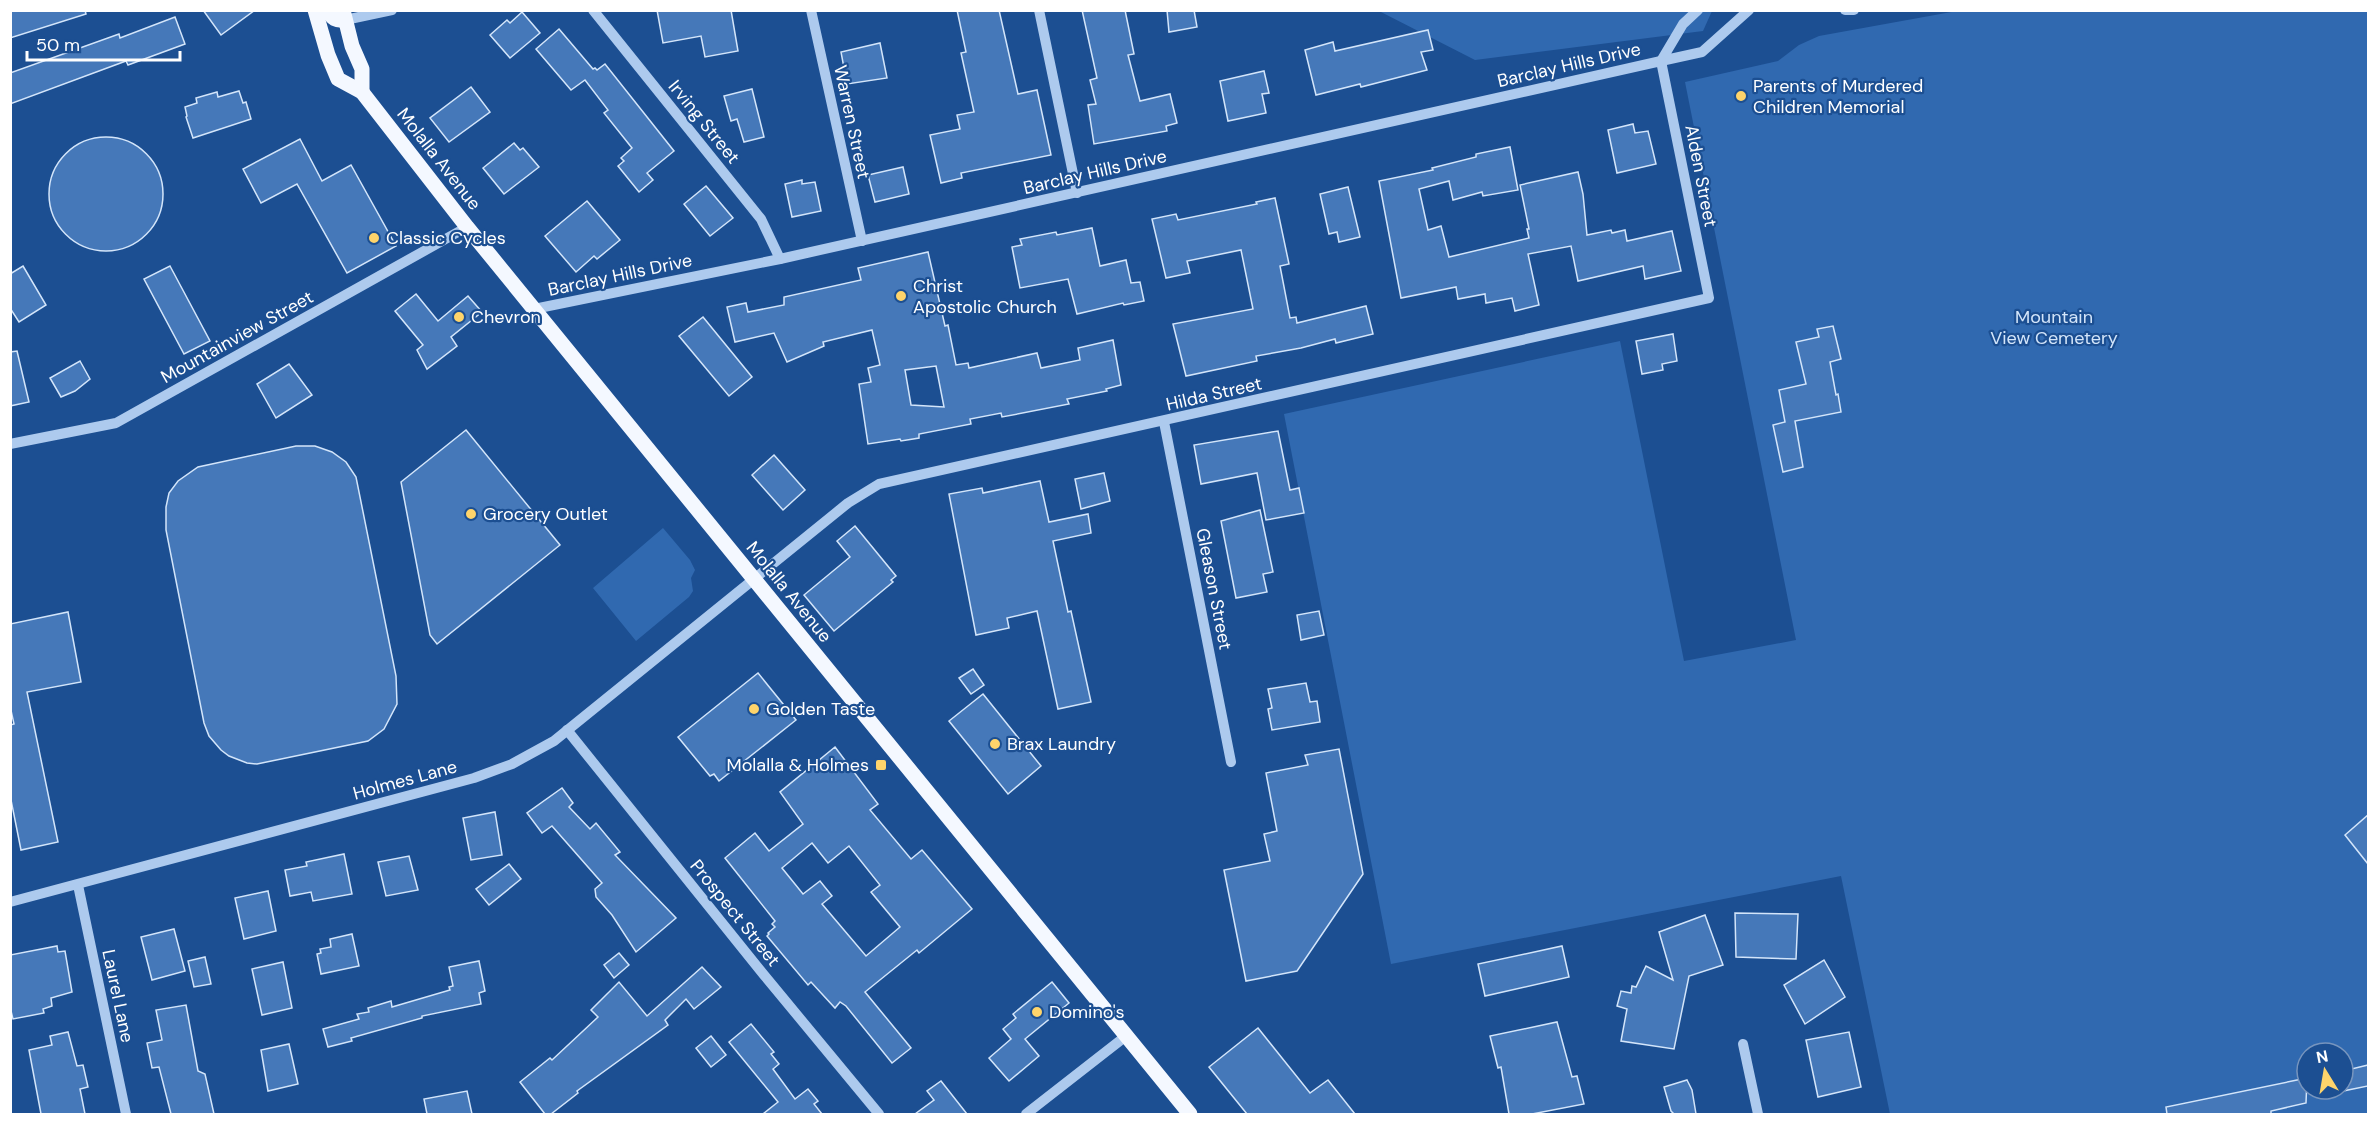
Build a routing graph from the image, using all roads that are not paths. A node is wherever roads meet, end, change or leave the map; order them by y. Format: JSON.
{"nodes":[{"id":1,"x":315,"y":10,"type":"edge"},
{"id":2,"x":328,"y":10,"type":"edge"},
{"id":3,"x":392,"y":10,"type":"edge"},
{"id":4,"x":593,"y":10,"type":"edge"},
{"id":5,"x":811,"y":10,"type":"edge"},
{"id":6,"x":1039,"y":10,"type":"edge"},
{"id":7,"x":1698,"y":10,"type":"edge"},
{"id":8,"x":1749,"y":10,"type":"edge"},
{"id":9,"x":1845,"y":10,"type":"edge"},
{"id":10,"x":1854,"y":10,"type":"edge"},
{"id":11,"x":344,"y":15,"type":"edge"},
{"id":12,"x":1661,"y":61,"type":"junction"},
{"id":13,"x":362,"y":92,"type":"junction"},
{"id":14,"x":1077,"y":193,"type":"junction"},
{"id":15,"x":467,"y":227,"type":"junction"},
{"id":16,"x":862,"y":241,"type":"junction"},
{"id":17,"x":780,"y":259,"type":"junction"},
{"id":18,"x":1709,"y":298,"type":"joint"},
{"id":19,"x":534,"y":309,"type":"junction"},
{"id":20,"x":1164,"y":422,"type":"junction"},
{"id":21,"x":10,"y":444,"type":"edge"},
{"id":22,"x":754,"y":580,"type":"junction"},
{"id":23,"x":567,"y":730,"type":"junction"},
{"id":24,"x":1231,"y":762,"type":"dead end"},
{"id":25,"x":78,"y":885,"type":"junction"},
{"id":26,"x":10,"y":902,"type":"edge"},
{"id":27,"x":1126,"y":1036,"type":"junction"},
{"id":28,"x":1743,"y":1044,"type":"dead end"},
{"id":29,"x":126,"y":1114,"type":"edge"},
{"id":30,"x":879,"y":1114,"type":"edge"},
{"id":31,"x":1026,"y":1114,"type":"edge"},
{"id":32,"x":1190,"y":1114,"type":"edge"},
{"id":33,"x":1758,"y":1114,"type":"edge"}],
"edges":[{"from":1,"to":13,"type":"main road","name":"Molalla Avenue"},
{"from":2,"to":11,"type":"main road"},
{"from":3,"to":11,"type":"street"},
{"from":4,"to":17,"type":"street","name":"Irving Street"},
{"from":5,"to":16,"type":"street","name":"Warren Street"},
{"from":6,"to":14,"type":"street"},
{"from":7,"to":12,"type":"street","name":"Barclay Hills Drive"},
{"from":8,"to":12,"type":"street","name":"Barclay Hills Drive"},
{"from":9,"to":10,"type":"street"},
{"from":11,"to":13,"type":"main road"},
{"from":12,"to":14,"type":"street","name":"Barclay Hills Drive"},
{"from":12,"to":18,"type":"street","name":"Alden Street"},
{"from":13,"to":15,"type":"main road","name":"Molalla Avenue"},
{"from":14,"to":16,"type":"street","name":"Barclay Hills Drive"},
{"from":15,"to":19,"type":"main road","name":"Molalla Avenue"},
{"from":15,"to":21,"type":"street","name":"Mountainview Street"},
{"from":16,"to":17,"type":"street","name":"Barclay Hills Drive"},
{"from":17,"to":19,"type":"street","name":"Barclay Hills Drive"},
{"from":18,"to":20,"type":"street","name":"Hilda Street"},
{"from":19,"to":22,"type":"main road","name":"Molalla Avenue"},
{"from":20,"to":22,"type":"street","name":"Hilda Street"},
{"from":20,"to":24,"type":"street","name":"Gleason Street"},
{"from":22,"to":23,"type":"street","name":"Holmes Lane"},
{"from":22,"to":27,"type":"main road","name":"Molalla Avenue"},
{"from":23,"to":25,"type":"street","name":"Holmes Lane"},
{"from":23,"to":30,"type":"street","name":"Prospect Street"},
{"from":25,"to":26,"type":"street","name":"Holmes Lane"},
{"from":25,"to":29,"type":"street","name":"Laurel Lane"},
{"from":27,"to":31,"type":"street"},
{"from":27,"to":32,"type":"main road","name":"Molalla Avenue"},
{"from":28,"to":33,"type":"street"}]}
